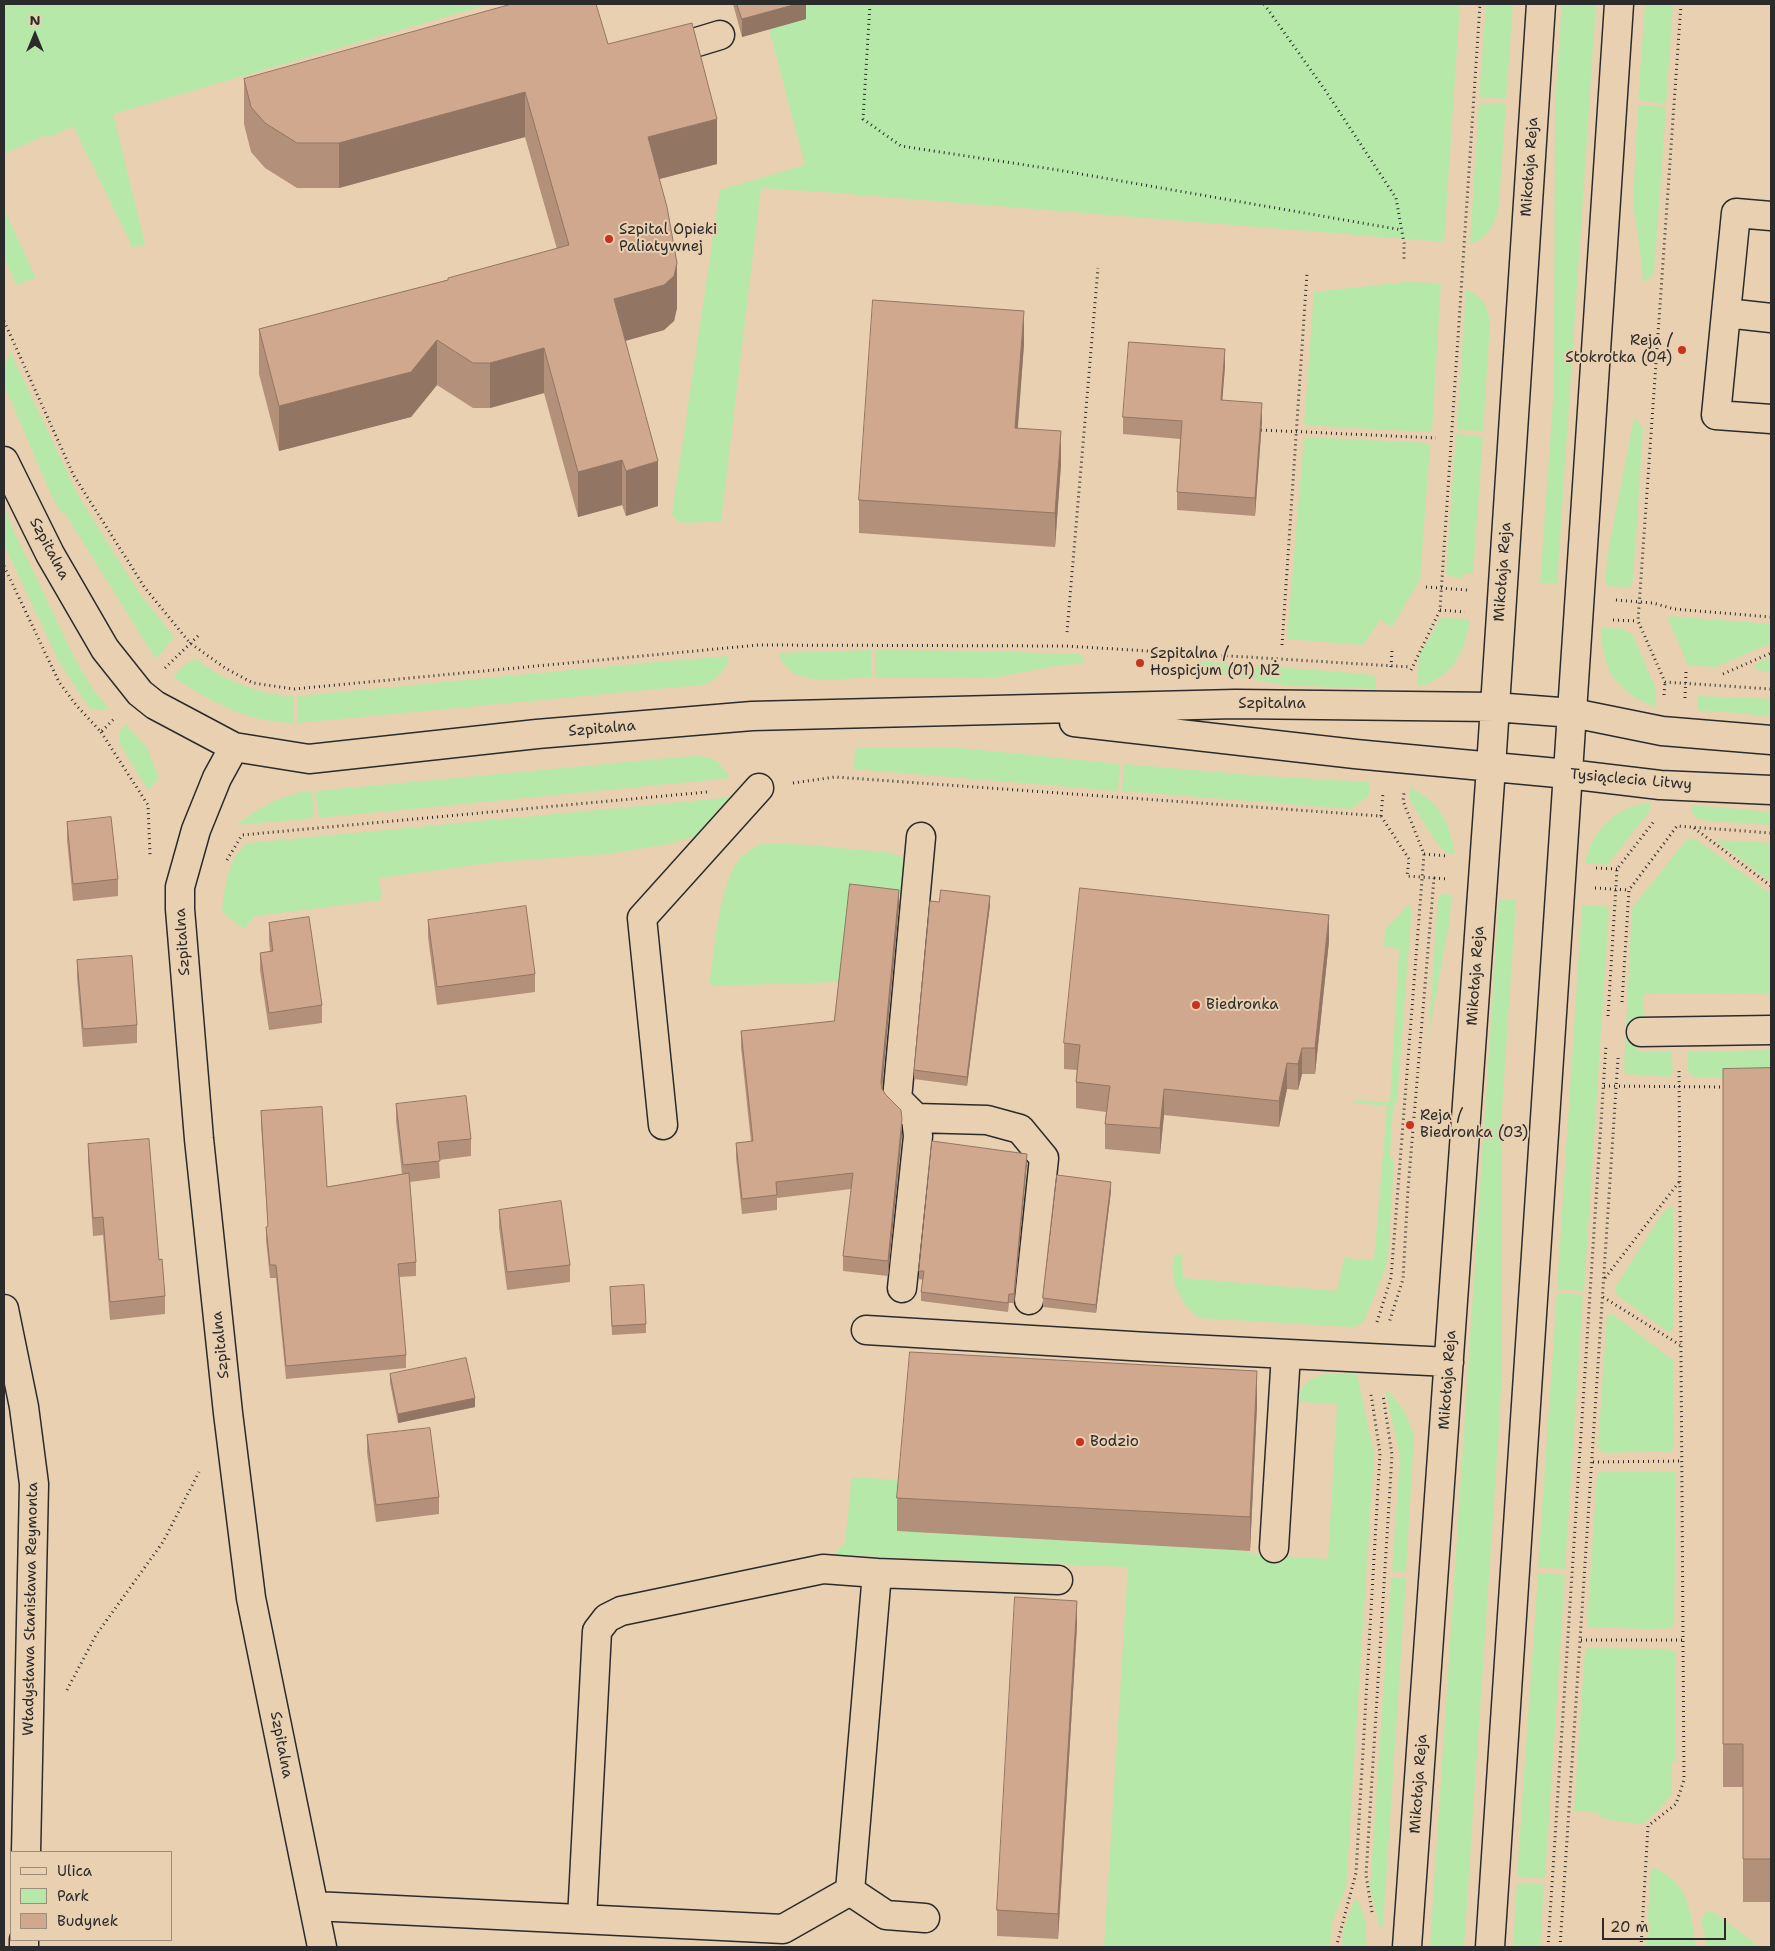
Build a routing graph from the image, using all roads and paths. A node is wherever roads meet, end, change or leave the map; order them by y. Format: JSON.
{"nodes":[{"id":1,"x":870,"y":4,"type":"edge"},
{"id":2,"x":1264,"y":4,"type":"edge"},
{"id":3,"x":1480,"y":4,"type":"edge"},
{"id":4,"x":1541,"y":4,"type":"edge"},
{"id":5,"x":1619,"y":4,"type":"edge"},
{"id":6,"x":1680,"y":4,"type":"edge"},
{"id":7,"x":720,"y":35,"type":"dead end"},
{"id":8,"x":635,"y":61,"type":"edge"},
{"id":9,"x":1771,"y":216,"type":"edge"},
{"id":10,"x":1402,"y":230,"type":"junction"},
{"id":11,"x":1404,"y":261,"type":"dead end"},
{"id":12,"x":1098,"y":268,"type":"dead end"},
{"id":13,"x":1307,"y":273,"type":"dead end"},
{"id":14,"x":1726,"y":313,"type":"junction"},
{"id":15,"x":1771,"y":318,"type":"edge"},
{"id":16,"x":4,"y":321,"type":"edge"},
{"id":17,"x":1771,"y":419,"type":"edge"},
{"id":18,"x":1261,"y":430,"type":"edge"},
{"id":19,"x":1297,"y":432,"type":"junction"},
{"id":20,"x":1436,"y":438,"type":"dead end"},
{"id":21,"x":4,"y":461,"type":"edge"},
{"id":22,"x":1067,"y":632,"type":"dead end"},
{"id":23,"x":1282,"y":645,"type":"dead end"},
{"id":24,"x":1771,"y":653,"type":"edge"},
{"id":25,"x":1411,"y":667,"type":"junction"},
{"id":26,"x":1723,"y":674,"type":"dead end"},
{"id":27,"x":1665,"y":682,"type":"junction"},
{"id":28,"x":1771,"y":689,"type":"edge"},
{"id":29,"x":1409,"y":705,"type":"junction"},
{"id":30,"x":1494,"y":707,"type":"junction"},
{"id":31,"x":971,"y":710,"type":"junction"},
{"id":32,"x":1573,"y":713,"type":"junction"},
{"id":33,"x":1662,"y":731,"type":"junction"},
{"id":34,"x":101,"y":732,"type":"dead end"},
{"id":35,"x":1771,"y":740,"type":"edge"},
{"id":36,"x":234,"y":747,"type":"junction"},
{"id":37,"x":1406,"y":759,"type":"junction"},
{"id":38,"x":1491,"y":767,"type":"junction"},
{"id":39,"x":1568,"y":774,"type":"junction"},
{"id":40,"x":1660,"y":785,"type":"junction"},
{"id":41,"x":759,"y":788,"type":"junction"},
{"id":42,"x":1771,"y":790,"type":"edge"},
{"id":43,"x":1693,"y":827,"type":"junction"},
{"id":44,"x":1771,"y":833,"type":"edge"},
{"id":45,"x":921,"y":837,"type":"dead end"},
{"id":46,"x":151,"y":862,"type":"dead end"},
{"id":47,"x":225,"y":863,"type":"dead end"},
{"id":48,"x":1422,"y":878,"type":"junction"},
{"id":49,"x":1771,"y":886,"type":"edge"},
{"id":50,"x":1622,"y":1008,"type":"dead end"},
{"id":51,"x":1608,"y":1017,"type":"dead end"},
{"id":52,"x":1771,"y":1030,"type":"edge"},
{"id":53,"x":1640,"y":1032,"type":"dead end"},
{"id":54,"x":1679,"y":1032,"type":"junction"},
{"id":55,"x":1607,"y":1037,"type":"dead end"},
{"id":56,"x":1618,"y":1057,"type":"dead end"},
{"id":57,"x":1604,"y":1086,"type":"junction"},
{"id":58,"x":1617,"y":1086,"type":"junction"},
{"id":59,"x":1679,"y":1087,"type":"junction"},
{"id":60,"x":1734,"y":1087,"type":"edge"},
{"id":61,"x":916,"y":1118,"type":"junction"},
{"id":62,"x":663,"y":1125,"type":"dead end"},
{"id":63,"x":1679,"y":1181,"type":"junction"},
{"id":64,"x":1604,"y":1279,"type":"junction"},
{"id":65,"x":902,"y":1288,"type":"dead end"},
{"id":66,"x":1603,"y":1297,"type":"junction"},
{"id":67,"x":1029,"y":1300,"type":"dead end"},
{"id":68,"x":4,"y":1309,"type":"edge"},
{"id":69,"x":866,"y":1330,"type":"dead end"},
{"id":70,"x":1681,"y":1345,"type":"junction"},
{"id":71,"x":1286,"y":1354,"type":"junction"},
{"id":72,"x":1372,"y":1359,"type":"junction"},
{"id":73,"x":1449,"y":1362,"type":"junction"},
{"id":74,"x":1682,"y":1461,"type":"junction"},
{"id":75,"x":1593,"y":1462,"type":"junction"},
{"id":76,"x":200,"y":1468,"type":"dead end"},
{"id":77,"x":1274,"y":1548,"type":"dead end"},
{"id":78,"x":877,"y":1573,"type":"junction"},
{"id":79,"x":1058,"y":1580,"type":"dead end"},
{"id":80,"x":1581,"y":1640,"type":"junction"},
{"id":81,"x":1683,"y":1640,"type":"junction"},
{"id":82,"x":66,"y":1691,"type":"dead end"},
{"id":83,"x":26,"y":1851,"type":"edge"},
{"id":84,"x":850,"y":1890,"type":"junction"},
{"id":85,"x":314,"y":1906,"type":"junction"},
{"id":86,"x":925,"y":1918,"type":"dead end"},
{"id":87,"x":582,"y":1919,"type":"junction"},
{"id":88,"x":1373,"y":1919,"type":"dead end"},
{"id":89,"x":322,"y":1947,"type":"edge"},
{"id":90,"x":1337,"y":1947,"type":"edge"},
{"id":91,"x":1407,"y":1947,"type":"edge"},
{"id":92,"x":1490,"y":1947,"type":"edge"},
{"id":93,"x":1548,"y":1947,"type":"edge"},
{"id":94,"x":1560,"y":1947,"type":"edge"},
{"id":95,"x":1640,"y":1947,"type":"edge"}],
"edges":[{"from":1,"to":10,"type":"path"},
{"from":2,"to":10,"type":"path"},
{"from":3,"to":25,"type":"path"},
{"from":4,"to":30,"type":"street","name":"Mikołaja Reja"},
{"from":5,"to":32,"type":"street"},
{"from":6,"to":27,"type":"path"},
{"from":7,"to":8,"type":"street"},
{"from":9,"to":14,"type":"street"},
{"from":10,"to":11,"type":"path"},
{"from":12,"to":22,"type":"path"},
{"from":13,"to":19,"type":"path"},
{"from":14,"to":15,"type":"street"},
{"from":14,"to":17,"type":"street"},
{"from":16,"to":25,"type":"path"},
{"from":18,"to":19,"type":"path"},
{"from":19,"to":20,"type":"path"},
{"from":19,"to":23,"type":"path"},
{"from":21,"to":36,"type":"street","name":"Szpitalna"},
{"from":24,"to":26,"type":"path"},
{"from":25,"to":29,"type":"path"},
{"from":27,"to":28,"type":"path"},
{"from":27,"to":33,"type":"path"},
{"from":29,"to":30,"type":"street","name":"Szpitalna"},
{"from":29,"to":31,"type":"street","name":"Szpitalna"},
{"from":30,"to":32,"type":"street","name":"Szpitalna"},
{"from":30,"to":38,"type":"street","name":"Mikołaja Reja"},
{"from":31,"to":36,"type":"street","name":"Szpitalna"},
{"from":31,"to":37,"type":"street","name":"Szpitalna"},
{"from":32,"to":33,"type":"street"},
{"from":32,"to":39,"type":"street"},
{"from":33,"to":35,"type":"street"},
{"from":34,"to":46,"type":"path"},
{"from":36,"to":85,"type":"street","name":"Szpitalna"},
{"from":37,"to":38,"type":"street","name":"Szpitalna"},
{"from":37,"to":48,"type":"path"},
{"from":38,"to":39,"type":"street","name":"Tysiąclecia Litwy"},
{"from":38,"to":73,"type":"street","name":"Mikołaja Reja"},
{"from":39,"to":40,"type":"street","name":"Tysiąclecia Litwy"},
{"from":39,"to":92,"type":"street"},
{"from":40,"to":42,"type":"street","name":"Tysiąclecia Litwy"},
{"from":40,"to":51,"type":"path"},
{"from":41,"to":47,"type":"path"},
{"from":41,"to":48,"type":"path"},
{"from":41,"to":62,"type":"street"},
{"from":43,"to":44,"type":"path"},
{"from":43,"to":49,"type":"path"},
{"from":43,"to":50,"type":"path"},
{"from":45,"to":61,"type":"street"},
{"from":48,"to":72,"type":"path"},
{"from":48,"to":72,"type":"path"},
{"from":52,"to":54,"type":"street"},
{"from":53,"to":54,"type":"street"},
{"from":54,"to":59,"type":"path"},
{"from":55,"to":57,"type":"path"},
{"from":56,"to":58,"type":"path"},
{"from":57,"to":58,"type":"path"},
{"from":57,"to":93,"type":"path"},
{"from":58,"to":59,"type":"path"},
{"from":58,"to":64,"type":"path"},
{"from":59,"to":60,"type":"path"},
{"from":59,"to":63,"type":"path"},
{"from":61,"to":65,"type":"street"},
{"from":61,"to":67,"type":"street"},
{"from":63,"to":64,"type":"path"},
{"from":63,"to":70,"type":"path"},
{"from":64,"to":66,"type":"path"},
{"from":66,"to":70,"type":"path"},
{"from":66,"to":75,"type":"path"},
{"from":68,"to":83,"type":"street","name":"Władysława Stanisława Reymonta"},
{"from":69,"to":71,"type":"street"},
{"from":70,"to":74,"type":"path"},
{"from":71,"to":72,"type":"street"},
{"from":71,"to":77,"type":"street"},
{"from":72,"to":73,"type":"street"},
{"from":72,"to":88,"type":"path"},
{"from":72,"to":90,"type":"path"},
{"from":73,"to":91,"type":"street","name":"Mikołaja Reja"},
{"from":74,"to":75,"type":"path"},
{"from":74,"to":81,"type":"path"},
{"from":75,"to":80,"type":"path"},
{"from":76,"to":82,"type":"path"},
{"from":78,"to":79,"type":"street"},
{"from":78,"to":84,"type":"street"},
{"from":78,"to":87,"type":"street"},
{"from":80,"to":81,"type":"path"},
{"from":80,"to":94,"type":"path"},
{"from":81,"to":95,"type":"path"},
{"from":84,"to":86,"type":"street"},
{"from":84,"to":87,"type":"street"},
{"from":85,"to":87,"type":"street"},
{"from":85,"to":89,"type":"street","name":"Szpitalna"}]}
